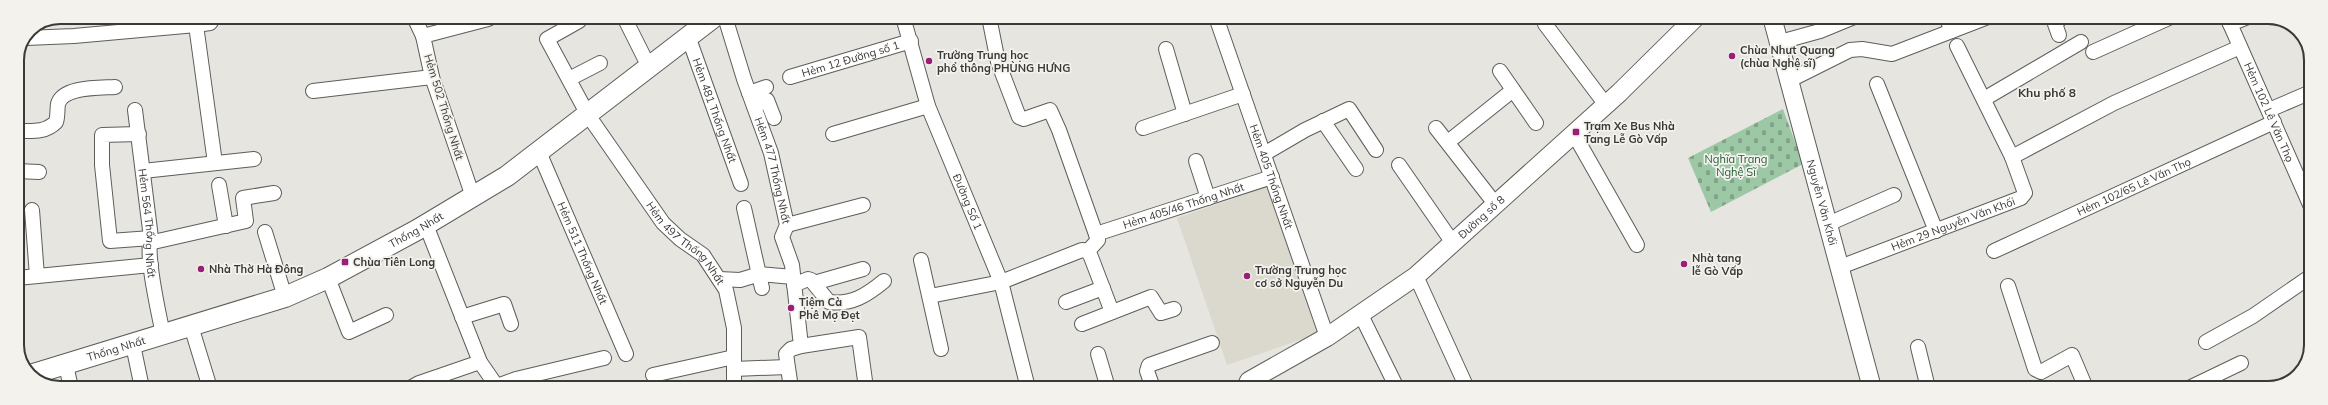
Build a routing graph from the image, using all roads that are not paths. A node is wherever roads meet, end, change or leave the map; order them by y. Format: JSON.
{"nodes":[{"id":1,"x":165,"y":24,"type":"edge"},
{"id":2,"x":191,"y":24,"type":"edge"},
{"id":3,"x":203,"y":24,"type":"edge"},
{"id":4,"x":417,"y":24,"type":"edge"},
{"id":5,"x":469,"y":24,"type":"edge"},
{"id":6,"x":574,"y":24,"type":"edge"},
{"id":7,"x":628,"y":24,"type":"edge"},
{"id":8,"x":704,"y":24,"type":"edge"},
{"id":9,"x":727,"y":24,"type":"edge"},
{"id":10,"x":905,"y":24,"type":"edge"},
{"id":11,"x":990,"y":24,"type":"edge"},
{"id":12,"x":1218,"y":24,"type":"edge"},
{"id":13,"x":1545,"y":24,"type":"dead end"},
{"id":14,"x":1689,"y":24,"type":"edge"},
{"id":15,"x":1774,"y":24,"type":"edge"},
{"id":16,"x":1837,"y":24,"type":"edge"},
{"id":17,"x":1949,"y":24,"type":"edge"},
{"id":18,"x":1970,"y":24,"type":"edge"},
{"id":19,"x":2055,"y":24,"type":"edge"},
{"id":20,"x":2155,"y":24,"type":"edge"},
{"id":21,"x":2230,"y":24,"type":"edge"},
{"id":22,"x":196,"y":25,"type":"junction"},
{"id":23,"x":1951,"y":31,"type":"junction"},
{"id":24,"x":2059,"y":35,"type":"dead end"},
{"id":25,"x":423,"y":36,"type":"junction"},
{"id":26,"x":688,"y":36,"type":"junction"},
{"id":27,"x":31,"y":38,"type":"edge"},
{"id":28,"x":910,"y":41,"type":"junction"},
{"id":29,"x":1780,"y":42,"type":"junction"},
{"id":30,"x":2081,"y":42,"type":"dead end"},
{"id":31,"x":1957,"y":46,"type":"dead end"},
{"id":32,"x":2240,"y":47,"type":"junction"},
{"id":33,"x":1166,"y":49,"type":"dead end"},
{"id":34,"x":2093,"y":52,"type":"dead end"},
{"id":35,"x":600,"y":63,"type":"dead end"},
{"id":36,"x":649,"y":67,"type":"junction"},
{"id":37,"x":1500,"y":71,"type":"dead end"},
{"id":38,"x":432,"y":77,"type":"junction"},
{"id":39,"x":790,"y":77,"type":"dead end"},
{"id":40,"x":569,"y":79,"type":"junction"},
{"id":41,"x":1788,"y":81,"type":"junction"},
{"id":42,"x":1877,"y":84,"type":"dead end"},
{"id":43,"x":766,"y":87,"type":"dead end"},
{"id":44,"x":115,"y":88,"type":"dead end"},
{"id":45,"x":1513,"y":90,"type":"junction"},
{"id":46,"x":313,"y":91,"type":"dead end"},
{"id":47,"x":1243,"y":94,"type":"junction"},
{"id":48,"x":2304,"y":96,"type":"edge"},
{"id":49,"x":752,"y":99,"type":"junction"},
{"id":50,"x":1984,"y":99,"type":"junction"},
{"id":51,"x":1606,"y":105,"type":"junction"},
{"id":52,"x":928,"y":106,"type":"junction"},
{"id":53,"x":135,"y":110,"type":"dead end"},
{"id":54,"x":1185,"y":114,"type":"junction"},
{"id":55,"x":588,"y":115,"type":"junction"},
{"id":56,"x":2271,"y":116,"type":"junction"},
{"id":57,"x":774,"y":118,"type":"dead end"},
{"id":58,"x":1323,"y":121,"type":"junction"},
{"id":59,"x":1536,"y":123,"type":"dead end"},
{"id":60,"x":1143,"y":128,"type":"dead end"},
{"id":61,"x":1436,"y":128,"type":"dead end"},
{"id":62,"x":24,"y":131,"type":"edge"},
{"id":63,"x":139,"y":134,"type":"junction"},
{"id":64,"x":833,"y":134,"type":"dead end"},
{"id":65,"x":1574,"y":134,"type":"junction"},
{"id":66,"x":1448,"y":142,"type":"junction"},
{"id":67,"x":1376,"y":150,"type":"dead end"},
{"id":68,"x":539,"y":152,"type":"junction"},
{"id":69,"x":1264,"y":154,"type":"junction"},
{"id":70,"x":2012,"y":157,"type":"junction"},
{"id":71,"x":254,"y":159,"type":"dead end"},
{"id":72,"x":1196,"y":161,"type":"dead end"},
{"id":73,"x":214,"y":163,"type":"junction"},
{"id":74,"x":1400,"y":165,"type":"dead end"},
{"id":75,"x":1356,"y":169,"type":"dead end"},
{"id":76,"x":24,"y":171,"type":"edge"},
{"id":77,"x":143,"y":171,"type":"junction"},
{"id":78,"x":39,"y":172,"type":"dead end"},
{"id":79,"x":1272,"y":177,"type":"junction"},
{"id":80,"x":741,"y":184,"type":"dead end"},
{"id":81,"x":219,"y":185,"type":"dead end"},
{"id":82,"x":2304,"y":192,"type":"edge"},
{"id":83,"x":274,"y":193,"type":"dead end"},
{"id":84,"x":1894,"y":195,"type":"dead end"},
{"id":85,"x":472,"y":197,"type":"junction"},
{"id":86,"x":1208,"y":198,"type":"junction"},
{"id":87,"x":863,"y":205,"type":"dead end"},
{"id":88,"x":1496,"y":205,"type":"junction"},
{"id":89,"x":744,"y":208,"type":"dead end"},
{"id":90,"x":32,"y":210,"type":"dead end"},
{"id":91,"x":1828,"y":224,"type":"junction"},
{"id":92,"x":426,"y":225,"type":"junction"},
{"id":93,"x":787,"y":225,"type":"junction"},
{"id":94,"x":226,"y":226,"type":"junction"},
{"id":95,"x":1936,"y":231,"type":"junction"},
{"id":96,"x":265,"y":232,"type":"dead end"},
{"id":97,"x":1096,"y":234,"type":"junction"},
{"id":98,"x":150,"y":241,"type":"junction"},
{"id":99,"x":1453,"y":243,"type":"junction"},
{"id":100,"x":1637,"y":245,"type":"dead end"},
{"id":101,"x":1088,"y":251,"type":"junction"},
{"id":102,"x":1994,"y":251,"type":"dead end"},
{"id":103,"x":921,"y":260,"type":"dead end"},
{"id":104,"x":151,"y":265,"type":"junction"},
{"id":105,"x":1840,"y":267,"type":"junction"},
{"id":106,"x":863,"y":268,"type":"dead end"},
{"id":107,"x":760,"y":274,"type":"junction"},
{"id":108,"x":36,"y":276,"type":"junction"},
{"id":109,"x":1416,"y":276,"type":"junction"},
{"id":110,"x":24,"y":277,"type":"edge"},
{"id":111,"x":328,"y":278,"type":"junction"},
{"id":112,"x":719,"y":279,"type":"junction"},
{"id":113,"x":794,"y":281,"type":"junction"},
{"id":114,"x":884,"y":281,"type":"dead end"},
{"id":115,"x":2304,"y":281,"type":"edge"},
{"id":116,"x":814,"y":282,"type":"junction"},
{"id":117,"x":1001,"y":282,"type":"junction"},
{"id":118,"x":2008,"y":286,"type":"dead end"},
{"id":119,"x":762,"y":288,"type":"dead end"},
{"id":120,"x":1103,"y":288,"type":"junction"},
{"id":121,"x":930,"y":296,"type":"junction"},
{"id":122,"x":285,"y":297,"type":"junction"},
{"id":123,"x":1066,"y":302,"type":"dead end"},
{"id":124,"x":1174,"y":309,"type":"dead end"},
{"id":125,"x":1112,"y":312,"type":"junction"},
{"id":126,"x":386,"y":315,"type":"dead end"},
{"id":127,"x":1362,"y":315,"type":"junction"},
{"id":128,"x":462,"y":317,"type":"junction"},
{"id":129,"x":511,"y":324,"type":"dead end"},
{"id":130,"x":1082,"y":324,"type":"dead end"},
{"id":131,"x":191,"y":326,"type":"junction"},
{"id":132,"x":163,"y":335,"type":"junction"},
{"id":133,"x":1327,"y":337,"type":"junction"},
{"id":134,"x":2206,"y":342,"type":"dead end"},
{"id":135,"x":1212,"y":343,"type":"dead end"},
{"id":136,"x":132,"y":345,"type":"junction"},
{"id":137,"x":800,"y":346,"type":"junction"},
{"id":138,"x":1918,"y":348,"type":"dead end"},
{"id":139,"x":941,"y":349,"type":"dead end"},
{"id":140,"x":626,"y":354,"type":"dead end"},
{"id":141,"x":1098,"y":354,"type":"dead end"},
{"id":142,"x":604,"y":358,"type":"dead end"},
{"id":143,"x":480,"y":362,"type":"junction"},
{"id":144,"x":734,"y":363,"type":"junction"},
{"id":145,"x":2241,"y":363,"type":"dead end"},
{"id":146,"x":66,"y":365,"type":"junction"},
{"id":147,"x":787,"y":367,"type":"junction"},
{"id":148,"x":37,"y":373,"type":"edge"},
{"id":149,"x":653,"y":375,"type":"dead end"},
{"id":150,"x":69,"y":381,"type":"edge"},
{"id":151,"x":140,"y":381,"type":"edge"},
{"id":152,"x":208,"y":381,"type":"edge"},
{"id":153,"x":425,"y":381,"type":"edge"},
{"id":154,"x":493,"y":381,"type":"edge"},
{"id":155,"x":510,"y":381,"type":"edge"},
{"id":156,"x":734,"y":381,"type":"edge"},
{"id":157,"x":790,"y":381,"type":"edge"},
{"id":158,"x":865,"y":381,"type":"edge"},
{"id":159,"x":1026,"y":381,"type":"edge"},
{"id":160,"x":1106,"y":381,"type":"edge"},
{"id":161,"x":1151,"y":381,"type":"edge"},
{"id":162,"x":1249,"y":381,"type":"edge"},
{"id":163,"x":1394,"y":381,"type":"edge"},
{"id":164,"x":1465,"y":381,"type":"edge"},
{"id":165,"x":1870,"y":381,"type":"edge"},
{"id":166,"x":1926,"y":381,"type":"edge"},
{"id":167,"x":2079,"y":381,"type":"edge"},
{"id":168,"x":2204,"y":381,"type":"edge"}],
"edges":[{"from":1,"to":27,"type":"street"},
{"from":2,"to":22,"type":"street"},
{"from":3,"to":22,"type":"street"},
{"from":4,"to":25,"type":"street","name":"Hẻm 502 Thống Nhất"},
{"from":5,"to":25,"type":"street"},
{"from":6,"to":40,"type":"street","name":"Hẻm 497 Thống Nhất"},
{"from":7,"to":36,"type":"street"},
{"from":8,"to":26,"type":"main road","name":"Thống Nhất"},
{"from":9,"to":49,"type":"street","name":"Hẻm 477 Thống Nhất"},
{"from":10,"to":28,"type":"street","name":"Đường Số 1"},
{"from":11,"to":97,"type":"street"},
{"from":12,"to":47,"type":"street","name":"Hẻm 405 Thống Nhất"},
{"from":13,"to":51,"type":"street"},
{"from":14,"to":51,"type":"street","name":"Đường số 8"},
{"from":15,"to":29,"type":"street","name":"Nguyễn Văn Khối"},
{"from":16,"to":29,"type":"street"},
{"from":17,"to":23,"type":"street"},
{"from":18,"to":23,"type":"street"},
{"from":19,"to":24,"type":"street"},
{"from":20,"to":34,"type":"street"},
{"from":21,"to":32,"type":"street","name":"Hẻm 102 Lê Văn Thọ"},
{"from":22,"to":73,"type":"street"},
{"from":23,"to":41,"type":"street"},
{"from":25,"to":38,"type":"street","name":"Hẻm 502 Thống Nhất"},
{"from":26,"to":36,"type":"main road","name":"Thống Nhất"},
{"from":26,"to":80,"type":"street","name":"Hẻm 481 Thống Nhất"},
{"from":28,"to":39,"type":"street","name":"Hẻm 12 Đường số 1"},
{"from":28,"to":52,"type":"street","name":"Đường Số 1"},
{"from":29,"to":41,"type":"street","name":"Nguyễn Văn Khối"},
{"from":30,"to":50,"type":"street"},
{"from":31,"to":50,"type":"street","name":"Hẻm 29 Nguyễn Văn Khối"},
{"from":32,"to":56,"type":"street","name":"Hẻm 102 Lê Văn Thọ"},
{"from":32,"to":70,"type":"street"},
{"from":33,"to":54,"type":"street"},
{"from":35,"to":40,"type":"street"},
{"from":36,"to":55,"type":"main road","name":"Thống Nhất"},
{"from":37,"to":45,"type":"street"},
{"from":38,"to":46,"type":"street"},
{"from":38,"to":85,"type":"street","name":"Hẻm 502 Thống Nhất"},
{"from":40,"to":55,"type":"street","name":"Hẻm 497 Thống Nhất"},
{"from":41,"to":91,"type":"street","name":"Nguyễn Văn Khối"},
{"from":42,"to":95,"type":"street"},
{"from":43,"to":49,"type":"street"},
{"from":44,"to":62,"type":"street"},
{"from":45,"to":59,"type":"street"},
{"from":45,"to":66,"type":"street"},
{"from":47,"to":54,"type":"street"},
{"from":47,"to":69,"type":"street","name":"Hẻm 405 Thống Nhất"},
{"from":48,"to":56,"type":"street","name":"Hẻm 102/65 Lê Văn Thọ"},
{"from":49,"to":57,"type":"street"},
{"from":49,"to":93,"type":"street","name":"Hẻm 477 Thống Nhất"},
{"from":50,"to":70,"type":"street","name":"Hẻm 29 Nguyễn Văn Khối"},
{"from":51,"to":65,"type":"street","name":"Đường số 8"},
{"from":52,"to":64,"type":"street"},
{"from":52,"to":117,"type":"street","name":"Đường Số 1"},
{"from":53,"to":63,"type":"street","name":"Hẻm 564 Thống Nhất"},
{"from":54,"to":60,"type":"street"},
{"from":55,"to":68,"type":"main road","name":"Thống Nhất"},
{"from":55,"to":112,"type":"street","name":"Hẻm 497 Thống Nhất"},
{"from":56,"to":82,"type":"street","name":"Hẻm 102 Lê Văn Thọ"},
{"from":56,"to":102,"type":"street","name":"Hẻm 102/65 Lê Văn Thọ"},
{"from":58,"to":67,"type":"street"},
{"from":58,"to":69,"type":"street"},
{"from":58,"to":75,"type":"street"},
{"from":61,"to":66,"type":"street"},
{"from":63,"to":77,"type":"street","name":"Hẻm 564 Thống Nhất"},
{"from":63,"to":98,"type":"street"},
{"from":65,"to":88,"type":"street","name":"Đường số 8"},
{"from":65,"to":100,"type":"street"},
{"from":66,"to":88,"type":"street"},
{"from":68,"to":85,"type":"main road","name":"Thống Nhất"},
{"from":68,"to":140,"type":"street","name":"Hẻm 511 Thống Nhất"},
{"from":69,"to":79,"type":"street","name":"Hẻm 405 Thống Nhất"},
{"from":70,"to":95,"type":"street","name":"Hẻm 29 Nguyễn Văn Khối"},
{"from":71,"to":73,"type":"street"},
{"from":72,"to":86,"type":"street"},
{"from":73,"to":77,"type":"street"},
{"from":74,"to":99,"type":"street"},
{"from":76,"to":78,"type":"street"},
{"from":77,"to":98,"type":"street","name":"Hẻm 564 Thống Nhất"},
{"from":79,"to":86,"type":"street","name":"Hẻm 405/46 Thống Nhất"},
{"from":79,"to":133,"type":"street","name":"Hẻm 405 Thống Nhất"},
{"from":81,"to":94,"type":"street"},
{"from":83,"to":94,"type":"street"},
{"from":84,"to":91,"type":"street"},
{"from":85,"to":92,"type":"main road","name":"Thống Nhất"},
{"from":86,"to":97,"type":"street","name":"Hẻm 405/46 Thống Nhất"},
{"from":87,"to":93,"type":"street"},
{"from":88,"to":99,"type":"street","name":"Đường số 8"},
{"from":89,"to":107,"type":"street"},
{"from":90,"to":108,"type":"street"},
{"from":91,"to":105,"type":"street","name":"Nguyễn Văn Khối"},
{"from":92,"to":111,"type":"main road","name":"Thống Nhất"},
{"from":92,"to":128,"type":"street"},
{"from":93,"to":113,"type":"street","name":"Hẻm 477 Thống Nhất"},
{"from":94,"to":98,"type":"street"},
{"from":95,"to":105,"type":"street","name":"Hẻm 29 Nguyễn Văn Khối"},
{"from":96,"to":122,"type":"street"},
{"from":97,"to":101,"type":"street"},
{"from":98,"to":104,"type":"street","name":"Hẻm 564 Thống Nhất"},
{"from":99,"to":109,"type":"street","name":"Đường số 8"},
{"from":101,"to":117,"type":"street"},
{"from":101,"to":120,"type":"street"},
{"from":103,"to":121,"type":"street"},
{"from":104,"to":108,"type":"street"},
{"from":104,"to":132,"type":"street","name":"Hẻm 564 Thống Nhất"},
{"from":105,"to":165,"type":"street","name":"Nguyễn Văn Khối"},
{"from":106,"to":116,"type":"street"},
{"from":107,"to":112,"type":"street"},
{"from":107,"to":113,"type":"street"},
{"from":107,"to":119,"type":"street"},
{"from":108,"to":110,"type":"street"},
{"from":109,"to":127,"type":"street","name":"Đường số 8"},
{"from":109,"to":164,"type":"street"},
{"from":111,"to":122,"type":"main road","name":"Thống Nhất"},
{"from":111,"to":126,"type":"street"},
{"from":112,"to":144,"type":"street","name":"Hẻm 497 Thống Nhất"},
{"from":113,"to":116,"type":"street"},
{"from":113,"to":137,"type":"street","name":"Hẻm 477 Thống Nhất"},
{"from":114,"to":116,"type":"street"},
{"from":115,"to":134,"type":"street"},
{"from":117,"to":121,"type":"street"},
{"from":117,"to":159,"type":"street","name":"Đường Số 1"},
{"from":118,"to":167,"type":"street"},
{"from":120,"to":123,"type":"street"},
{"from":120,"to":125,"type":"street"},
{"from":121,"to":139,"type":"street"},
{"from":122,"to":131,"type":"main road","name":"Thống Nhất"},
{"from":124,"to":125,"type":"street"},
{"from":125,"to":130,"type":"street"},
{"from":127,"to":133,"type":"street","name":"Đường số 8"},
{"from":127,"to":163,"type":"street"},
{"from":128,"to":129,"type":"street"},
{"from":128,"to":143,"type":"street"},
{"from":131,"to":132,"type":"main road","name":"Thống Nhất"},
{"from":131,"to":152,"type":"street"},
{"from":132,"to":136,"type":"main road","name":"Thống Nhất"},
{"from":133,"to":162,"type":"street","name":"Đường số 8"},
{"from":135,"to":161,"type":"street"},
{"from":136,"to":146,"type":"main road","name":"Thống Nhất"},
{"from":136,"to":151,"type":"street"},
{"from":137,"to":147,"type":"street"},
{"from":137,"to":158,"type":"street"},
{"from":138,"to":166,"type":"street"},
{"from":141,"to":160,"type":"street"},
{"from":142,"to":155,"type":"street"},
{"from":143,"to":153,"type":"street"},
{"from":143,"to":154,"type":"street"},
{"from":144,"to":147,"type":"street"},
{"from":144,"to":149,"type":"street"},
{"from":144,"to":156,"type":"street","name":"Hẻm 497 Thống Nhất"},
{"from":145,"to":168,"type":"street"},
{"from":146,"to":148,"type":"main road","name":"Thống Nhất"},
{"from":146,"to":150,"type":"street"},
{"from":147,"to":157,"type":"street"}]}
